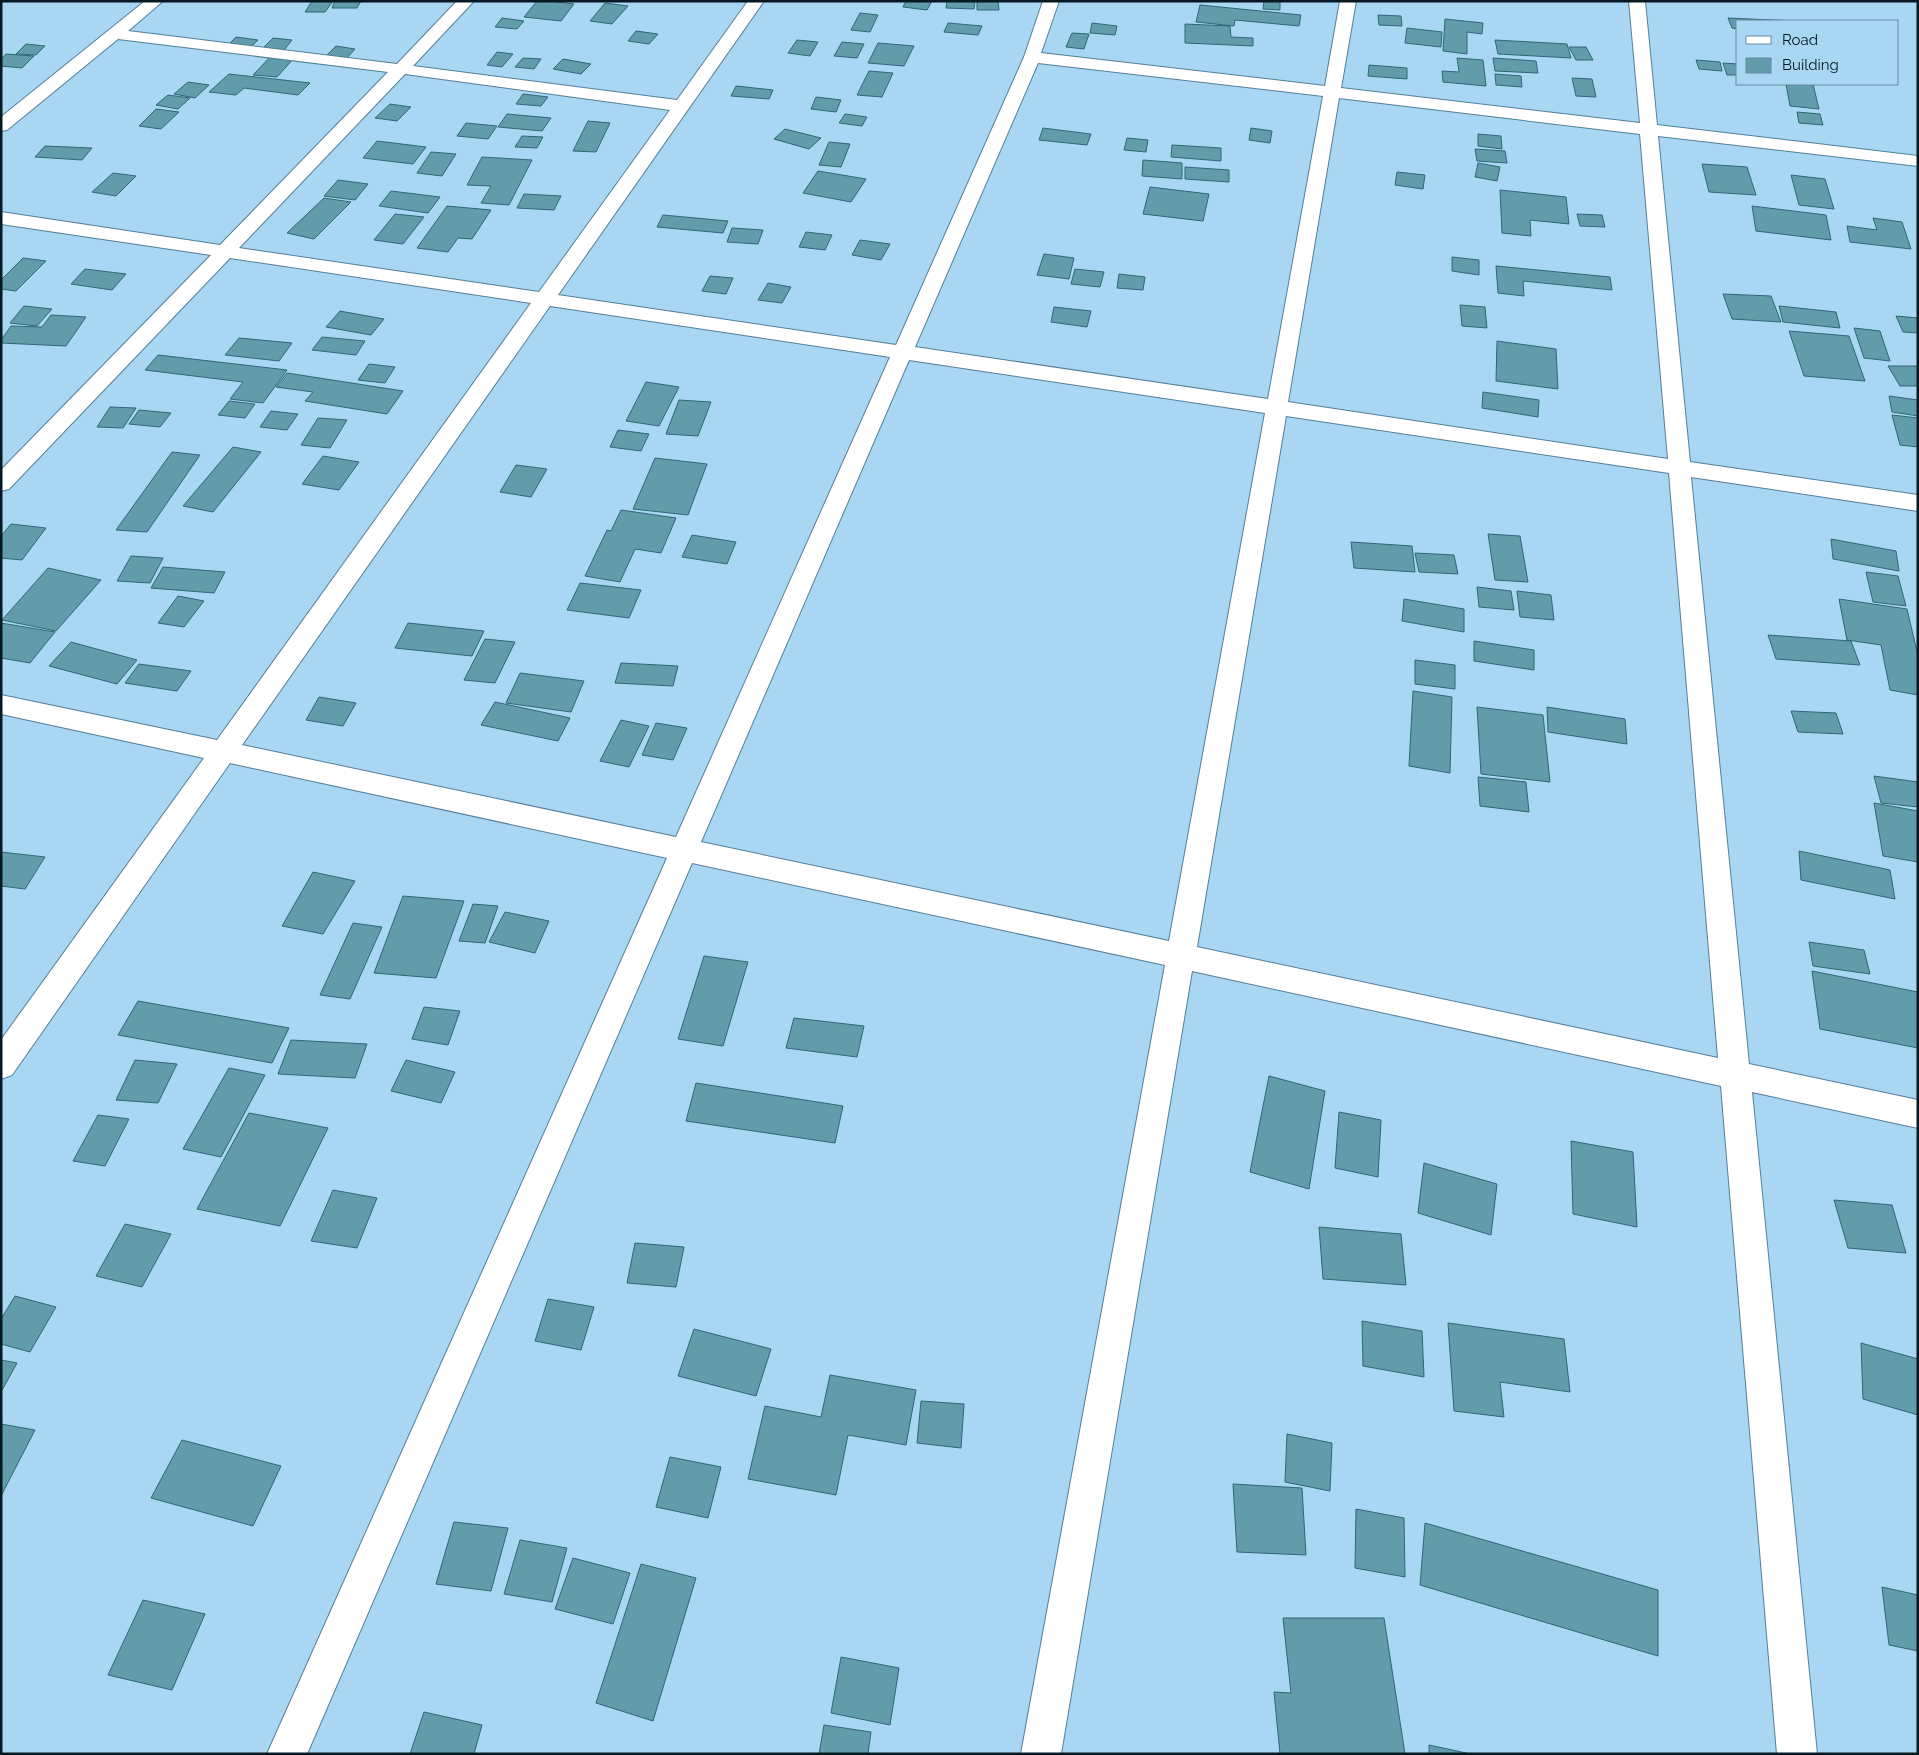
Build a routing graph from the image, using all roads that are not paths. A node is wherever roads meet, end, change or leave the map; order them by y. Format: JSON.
{"nodes":[{"id":1,"x":155,"y":1,"type":"edge"},
{"id":2,"x":466,"y":1,"type":"edge"},
{"id":3,"x":756,"y":1,"type":"edge"},
{"id":4,"x":1051,"y":1,"type":"edge"},
{"id":5,"x":1348,"y":1,"type":"edge"},
{"id":6,"x":1637,"y":1,"type":"edge"},
{"id":7,"x":113,"y":34,"type":"junction"},
{"id":8,"x":1032,"y":57,"type":"junction"},
{"id":9,"x":401,"y":69,"type":"junction"},
{"id":10,"x":1332,"y":92,"type":"junction"},
{"id":11,"x":682,"y":106,"type":"junction"},
{"id":12,"x":1,"y":126,"type":"edge"},
{"id":13,"x":1648,"y":130,"type":"junction"},
{"id":14,"x":1918,"y":161,"type":"edge"},
{"id":15,"x":1,"y":218,"type":"edge"},
{"id":16,"x":226,"y":251,"type":"junction"},
{"id":17,"x":545,"y":299,"type":"junction"},
{"id":18,"x":903,"y":352,"type":"junction"},
{"id":19,"x":1277,"y":408,"type":"junction"},
{"id":20,"x":1679,"y":468,"type":"junction"},
{"id":21,"x":1,"y":484,"type":"edge"},
{"id":22,"x":1918,"y":503,"type":"edge"},
{"id":23,"x":1,"y":704,"type":"edge"},
{"id":24,"x":223,"y":752,"type":"junction"},
{"id":25,"x":684,"y":850,"type":"junction"},
{"id":26,"x":1181,"y":956,"type":"junction"},
{"id":27,"x":1,"y":1065,"type":"edge"},
{"id":28,"x":1735,"y":1074,"type":"junction"},
{"id":29,"x":1918,"y":1114,"type":"edge"},
{"id":30,"x":286,"y":1754,"type":"edge"},
{"id":31,"x":1041,"y":1754,"type":"edge"},
{"id":32,"x":1797,"y":1754,"type":"edge"}],
"edges":[{"from":1,"to":7,"type":"street"},
{"from":2,"to":9,"type":"street"},
{"from":3,"to":11,"type":"street"},
{"from":4,"to":8,"type":"street"},
{"from":5,"to":10,"type":"street"},
{"from":6,"to":13,"type":"street"},
{"from":7,"to":9,"type":"street"},
{"from":7,"to":12,"type":"street"},
{"from":8,"to":10,"type":"street"},
{"from":8,"to":18,"type":"street"},
{"from":9,"to":11,"type":"street"},
{"from":9,"to":16,"type":"street"},
{"from":10,"to":13,"type":"street"},
{"from":10,"to":19,"type":"street"},
{"from":11,"to":17,"type":"street"},
{"from":13,"to":14,"type":"street"},
{"from":13,"to":20,"type":"street"},
{"from":15,"to":16,"type":"street"},
{"from":16,"to":17,"type":"street"},
{"from":16,"to":21,"type":"street"},
{"from":17,"to":18,"type":"street"},
{"from":17,"to":24,"type":"street"},
{"from":18,"to":19,"type":"street"},
{"from":18,"to":25,"type":"street"},
{"from":19,"to":20,"type":"street"},
{"from":19,"to":26,"type":"street"},
{"from":20,"to":22,"type":"street"},
{"from":20,"to":28,"type":"street"},
{"from":23,"to":24,"type":"street"},
{"from":24,"to":25,"type":"street"},
{"from":24,"to":27,"type":"street"},
{"from":25,"to":26,"type":"street"},
{"from":25,"to":30,"type":"street"},
{"from":26,"to":28,"type":"street"},
{"from":26,"to":31,"type":"street"},
{"from":28,"to":29,"type":"street"},
{"from":28,"to":32,"type":"street"}]}
